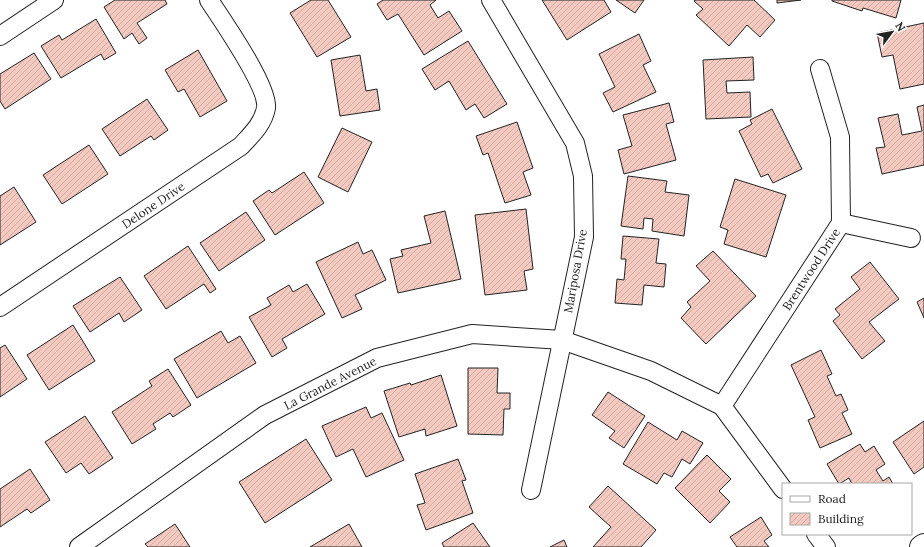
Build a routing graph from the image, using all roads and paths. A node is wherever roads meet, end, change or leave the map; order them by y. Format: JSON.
{"nodes":[{"id":1,"x":54,"y":0,"type":"edge"},
{"id":2,"x":209,"y":0,"type":"edge"},
{"id":3,"x":491,"y":0,"type":"edge"},
{"id":4,"x":0,"y":36,"type":"edge"},
{"id":5,"x":820,"y":69,"type":"dead end"},
{"id":6,"x":841,"y":223,"type":"junction"},
{"id":7,"x":911,"y":238,"type":"dead end"},
{"id":8,"x":0,"y":307,"type":"edge"},
{"id":9,"x":562,"y":340,"type":"junction"},
{"id":10,"x":722,"y":406,"type":"junction"},
{"id":11,"x":782,"y":488,"type":"edge"},
{"id":12,"x":531,"y":490,"type":"dead end"},
{"id":13,"x":817,"y":535,"type":"edge"},
{"id":14,"x":924,"y":545,"type":"edge"},
{"id":15,"x":79,"y":547,"type":"edge"},
{"id":16,"x":826,"y":547,"type":"edge"},
{"id":17,"x":921,"y":547,"type":"edge"}],
"edges":[{"from":1,"to":4,"type":"street"},
{"from":2,"to":8,"type":"street","name":"Delone Drive"},
{"from":3,"to":9,"type":"street","name":"Mariposa Drive"},
{"from":5,"to":6,"type":"street","name":"Brentwood Drive"},
{"from":6,"to":7,"type":"street"},
{"from":6,"to":10,"type":"street","name":"Brentwood Drive"},
{"from":9,"to":10,"type":"street","name":"La Grande Avenue"},
{"from":9,"to":12,"type":"street","name":"Mariposa Drive"},
{"from":9,"to":15,"type":"street","name":"La Grande Avenue"},
{"from":10,"to":11,"type":"street","name":"La Grande Avenue"},
{"from":13,"to":16,"type":"street"},
{"from":14,"to":17,"type":"street"}]}
